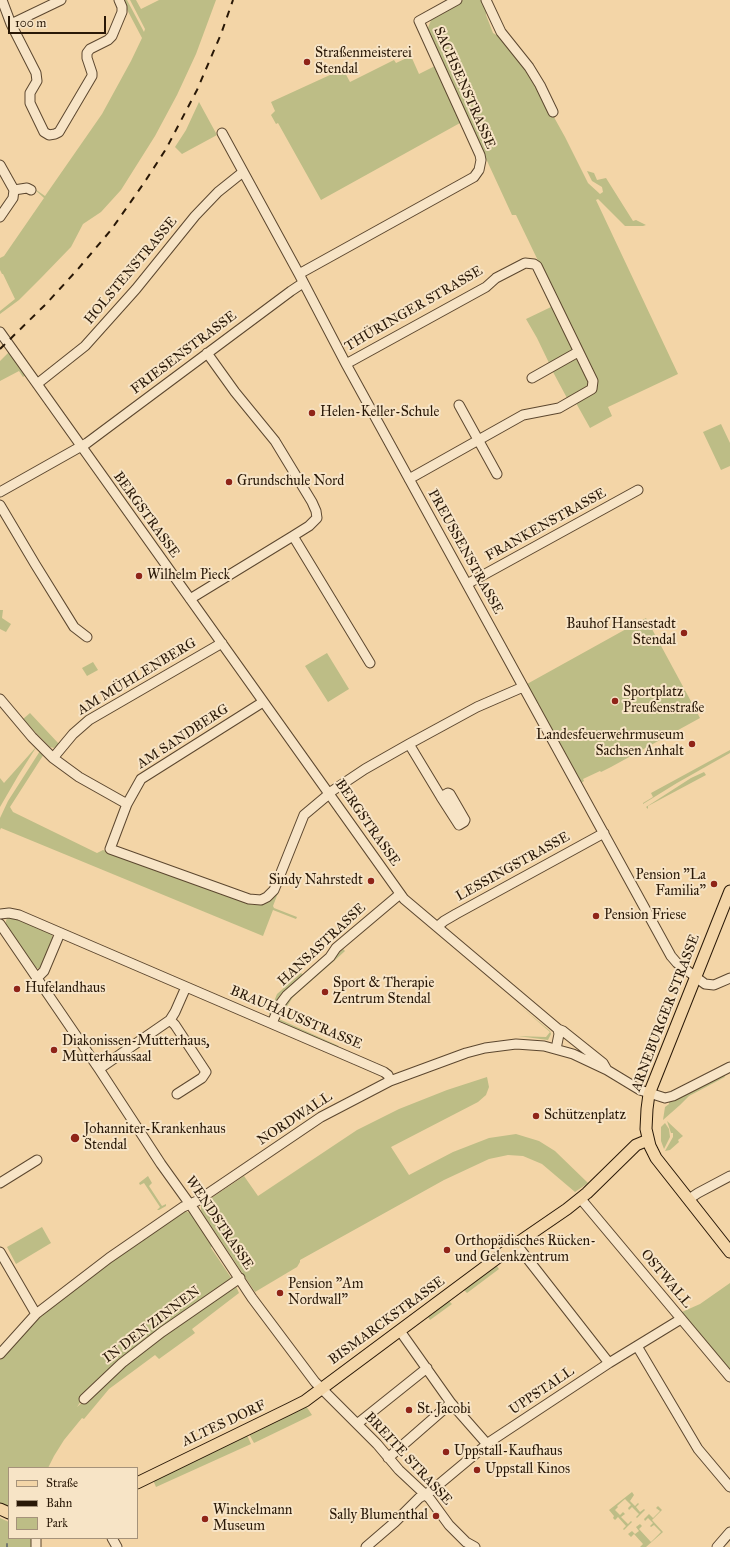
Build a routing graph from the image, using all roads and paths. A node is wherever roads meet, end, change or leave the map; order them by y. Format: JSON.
{"nodes":[{"id":1,"x":2,"y":0,"type":"edge"},
{"id":2,"x":61,"y":0,"type":"edge"},
{"id":3,"x":119,"y":0,"type":"edge"},
{"id":4,"x":457,"y":0,"type":"edge"},
{"id":5,"x":486,"y":0,"type":"edge"},
{"id":6,"x":11,"y":24,"type":"junction"},
{"id":7,"x":553,"y":112,"type":"dead end"},
{"id":8,"x":222,"y":133,"type":"dead end"},
{"id":9,"x":0,"y":165,"type":"edge"},
{"id":10,"x":243,"y":172,"type":"junction"},
{"id":11,"x":14,"y":190,"type":"junction"},
{"id":12,"x":31,"y":190,"type":"dead end"},
{"id":13,"x":0,"y":217,"type":"edge"},
{"id":14,"x":299,"y":274,"type":"junction"},
{"id":15,"x":303,"y":283,"type":"junction"},
{"id":16,"x":0,"y":332,"type":"edge"},
{"id":17,"x":578,"y":352,"type":"junction"},
{"id":18,"x":207,"y":353,"type":"junction"},
{"id":19,"x":346,"y":364,"type":"junction"},
{"id":20,"x":532,"y":378,"type":"dead end"},
{"id":21,"x":37,"y":384,"type":"junction"},
{"id":22,"x":459,"y":405,"type":"dead end"},
{"id":23,"x":478,"y":440,"type":"junction"},
{"id":24,"x":81,"y":447,"type":"junction"},
{"id":25,"x":497,"y":474,"type":"dead end"},
{"id":26,"x":410,"y":479,"type":"junction"},
{"id":27,"x":638,"y":490,"type":"dead end"},
{"id":28,"x":0,"y":492,"type":"edge"},
{"id":29,"x":0,"y":505,"type":"edge"},
{"id":30,"x":293,"y":536,"type":"junction"},
{"id":31,"x":467,"y":584,"type":"junction"},
{"id":32,"x":190,"y":599,"type":"junction"},
{"id":33,"x":87,"y":637,"type":"dead end"},
{"id":34,"x":222,"y":643,"type":"junction"},
{"id":35,"x":370,"y":663,"type":"dead end"},
{"id":36,"x":523,"y":687,"type":"junction"},
{"id":37,"x":0,"y":699,"type":"edge"},
{"id":38,"x":263,"y":702,"type":"junction"},
{"id":39,"x":409,"y":744,"type":"junction"},
{"id":40,"x":53,"y":758,"type":"junction"},
{"id":41,"x":329,"y":794,"type":"junction"},
{"id":42,"x":441,"y":797,"type":"dead end"},
{"id":43,"x":127,"y":804,"type":"junction"},
{"id":44,"x":604,"y":833,"type":"junction"},
{"id":45,"x":730,"y":891,"type":"edge"},
{"id":46,"x":400,"y":894,"type":"junction"},
{"id":47,"x":0,"y":914,"type":"edge"},
{"id":48,"x":0,"y":924,"type":"edge"},
{"id":49,"x":437,"y":928,"type":"junction"},
{"id":50,"x":60,"y":933,"type":"junction"},
{"id":51,"x":37,"y":978,"type":"junction"},
{"id":52,"x":696,"y":978,"type":"junction"},
{"id":53,"x":730,"y":978,"type":"edge"},
{"id":54,"x":186,"y":987,"type":"junction"},
{"id":55,"x":170,"y":1020,"type":"junction"},
{"id":56,"x":272,"y":1023,"type":"junction"},
{"id":57,"x":558,"y":1029,"type":"junction"},
{"id":58,"x":556,"y":1049,"type":"junction"},
{"id":59,"x":730,"y":1067,"type":"edge"},
{"id":60,"x":99,"y":1069,"type":"junction"},
{"id":61,"x":607,"y":1070,"type":"junction"},
{"id":62,"x":390,"y":1081,"type":"junction"},
{"id":63,"x":177,"y":1094,"type":"dead end"},
{"id":64,"x":650,"y":1094,"type":"junction"},
{"id":65,"x":648,"y":1140,"type":"junction"},
{"id":66,"x":37,"y":1160,"type":"dead end"},
{"id":67,"x":730,"y":1176,"type":"edge"},
{"id":68,"x":0,"y":1183,"type":"edge"},
{"id":69,"x":584,"y":1196,"type":"junction"},
{"id":70,"x":689,"y":1199,"type":"junction"},
{"id":71,"x":190,"y":1204,"type":"junction"},
{"id":72,"x":516,"y":1244,"type":"junction"},
{"id":73,"x":0,"y":1252,"type":"edge"},
{"id":74,"x":730,"y":1252,"type":"edge"},
{"id":75,"x":240,"y":1278,"type":"junction"},
{"id":76,"x":36,"y":1314,"type":"junction"},
{"id":77,"x":681,"y":1319,"type":"junction"},
{"id":78,"x":400,"y":1331,"type":"junction"},
{"id":79,"x":637,"y":1346,"type":"junction"},
{"id":80,"x":0,"y":1354,"type":"edge"},
{"id":81,"x":609,"y":1363,"type":"junction"},
{"id":82,"x":427,"y":1368,"type":"junction"},
{"id":83,"x":730,"y":1377,"type":"edge"},
{"id":84,"x":321,"y":1388,"type":"junction"},
{"id":85,"x":84,"y":1399,"type":"dead end"},
{"id":86,"x":451,"y":1403,"type":"junction"},
{"id":87,"x":356,"y":1424,"type":"junction"},
{"id":88,"x":489,"y":1443,"type":"junction"},
{"id":89,"x":388,"y":1458,"type":"junction"},
{"id":90,"x":138,"y":1483,"type":"edge"},
{"id":91,"x":730,"y":1487,"type":"edge"},
{"id":92,"x":425,"y":1494,"type":"junction"},
{"id":93,"x":730,"y":1532,"type":"edge"},
{"id":94,"x":366,"y":1547,"type":"edge"},
{"id":95,"x":475,"y":1547,"type":"edge"},
{"id":96,"x":717,"y":1547,"type":"edge"}],
"edges":[{"from":1,"to":6,"type":"street"},
{"from":2,"to":6,"type":"street"},
{"from":3,"to":6,"type":"street"},
{"from":4,"to":14,"type":"street","name":"SACHSENSTRASSE"},
{"from":5,"to":7,"type":"street"},
{"from":8,"to":10,"type":"street","name":"PREUSSENSTRASSE"},
{"from":9,"to":11,"type":"street"},
{"from":10,"to":14,"type":"street","name":"PREUSSENSTRASSE"},
{"from":10,"to":21,"type":"street","name":"HOLSTENSTRASSE"},
{"from":11,"to":12,"type":"street"},
{"from":11,"to":13,"type":"street"},
{"from":14,"to":15,"type":"street","name":"PREUSSENSTRASSE"},
{"from":15,"to":18,"type":"street","name":"FRIESENSTRASSE"},
{"from":15,"to":19,"type":"street","name":"PREUSSENSTRASSE"},
{"from":16,"to":21,"type":"street","name":"BERGSTRASSE"},
{"from":17,"to":19,"type":"street","name":"THÜRINGER STRASSE"},
{"from":17,"to":20,"type":"street"},
{"from":17,"to":23,"type":"street"},
{"from":18,"to":24,"type":"street","name":"FRIESENSTRASSE"},
{"from":18,"to":30,"type":"street"},
{"from":19,"to":26,"type":"street","name":"PREUSSENSTRASSE"},
{"from":21,"to":24,"type":"street","name":"BERGSTRASSE"},
{"from":22,"to":23,"type":"street"},
{"from":23,"to":25,"type":"street"},
{"from":23,"to":26,"type":"street"},
{"from":24,"to":28,"type":"street","name":"FRIESENSTRASSE"},
{"from":24,"to":32,"type":"street","name":"BERGSTRASSE"},
{"from":26,"to":31,"type":"street","name":"PREUSSENSTRASSE"},
{"from":27,"to":31,"type":"street","name":"FRANKENSTRASSE"},
{"from":29,"to":33,"type":"street"},
{"from":30,"to":32,"type":"street"},
{"from":30,"to":35,"type":"street"},
{"from":31,"to":36,"type":"street","name":"PREUSSENSTRASSE"},
{"from":32,"to":34,"type":"street","name":"BERGSTRASSE"},
{"from":34,"to":38,"type":"street","name":"BERGSTRASSE"},
{"from":34,"to":40,"type":"street","name":"AM MÜHLENBERG"},
{"from":36,"to":39,"type":"street"},
{"from":36,"to":44,"type":"street","name":"PREUSSENSTRASSE"},
{"from":37,"to":40,"type":"street"},
{"from":38,"to":41,"type":"street","name":"BERGSTRASSE"},
{"from":38,"to":43,"type":"street","name":"AM SANDBERG"},
{"from":39,"to":41,"type":"street"},
{"from":39,"to":42,"type":"street"},
{"from":40,"to":43,"type":"street"},
{"from":41,"to":43,"type":"street","name":"AM SANDBERG"},
{"from":41,"to":46,"type":"street","name":"BERGSTRASSE"},
{"from":44,"to":49,"type":"street","name":"LESSINGSTRASSE"},
{"from":44,"to":52,"type":"street","name":"PREUSSENSTRASSE"},
{"from":45,"to":52,"type":"main road","name":"ARNEBURGER STRASSE"},
{"from":46,"to":49,"type":"street","name":"BERGSTRASSE"},
{"from":46,"to":56,"type":"street","name":"HANSASTRASSE"},
{"from":47,"to":50,"type":"street","name":"BRAUHAUSSTRASSE"},
{"from":48,"to":51,"type":"street","name":"WENDSTRASSE"},
{"from":49,"to":57,"type":"street","name":"BERGSTRASSE"},
{"from":50,"to":51,"type":"street"},
{"from":50,"to":54,"type":"street","name":"BRAUHAUSSTRASSE"},
{"from":51,"to":60,"type":"street","name":"WENDSTRASSE"},
{"from":52,"to":53,"type":"street","name":"PREUSSENSTRASSE"},
{"from":52,"to":64,"type":"main road","name":"ARNEBURGER STRASSE"},
{"from":54,"to":55,"type":"street"},
{"from":54,"to":56,"type":"street","name":"BRAUHAUSSTRASSE"},
{"from":55,"to":60,"type":"street"},
{"from":55,"to":63,"type":"street"},
{"from":56,"to":62,"type":"street","name":"BRAUHAUSSTRASSE"},
{"from":57,"to":58,"type":"street"},
{"from":57,"to":61,"type":"street","name":"BERGSTRASSE"},
{"from":58,"to":61,"type":"street","name":"NORDWALL"},
{"from":58,"to":62,"type":"street","name":"NORDWALL"},
{"from":59,"to":64,"type":"street","name":"NORDWALL"},
{"from":60,"to":71,"type":"street","name":"WENDSTRASSE"},
{"from":61,"to":64,"type":"street","name":"NORDWALL"},
{"from":62,"to":71,"type":"street","name":"NORDWALL"},
{"from":64,"to":65,"type":"main road","name":"ARNEBURGER STRASSE"},
{"from":65,"to":69,"type":"main road"},
{"from":65,"to":70,"type":"main road","name":"ARNEBURGER STRASSE"},
{"from":66,"to":68,"type":"street"},
{"from":67,"to":70,"type":"street"},
{"from":69,"to":72,"type":"main road","name":"BISMARCKSTRASSE"},
{"from":69,"to":77,"type":"street","name":"OSTWALL"},
{"from":70,"to":74,"type":"main road","name":"ARNEBURGER STRASSE"},
{"from":71,"to":75,"type":"street","name":"WENDSTRASSE"},
{"from":71,"to":76,"type":"street","name":"NORDWALL"},
{"from":72,"to":78,"type":"main road","name":"BISMARCKSTRASSE"},
{"from":72,"to":81,"type":"street"},
{"from":73,"to":76,"type":"street"},
{"from":75,"to":84,"type":"street","name":"WENDSTRASSE"},
{"from":75,"to":85,"type":"street","name":"IN DEN ZINNEN"},
{"from":76,"to":80,"type":"street","name":"NORDWALL"},
{"from":77,"to":79,"type":"street","name":"UPPSTALL"},
{"from":77,"to":83,"type":"street","name":"OSTWALL"},
{"from":78,"to":82,"type":"street"},
{"from":78,"to":84,"type":"main road","name":"BISMARCKSTRASSE"},
{"from":79,"to":81,"type":"street","name":"UPPSTALL"},
{"from":79,"to":91,"type":"street"},
{"from":81,"to":88,"type":"street","name":"UPPSTALL"},
{"from":82,"to":86,"type":"street"},
{"from":82,"to":87,"type":"street"},
{"from":84,"to":87,"type":"street","name":"BREITE STRASSE"},
{"from":84,"to":90,"type":"main road","name":"ALTES DORF"},
{"from":86,"to":88,"type":"street"},
{"from":86,"to":89,"type":"street"},
{"from":87,"to":89,"type":"street","name":"BREITE STRASSE"},
{"from":88,"to":92,"type":"street","name":"UPPSTALL"},
{"from":89,"to":92,"type":"street","name":"BREITE STRASSE"},
{"from":92,"to":94,"type":"street","name":"UPPSTALL"},
{"from":92,"to":95,"type":"street","name":"BREITE STRASSE"},
{"from":93,"to":96,"type":"street"}]}
